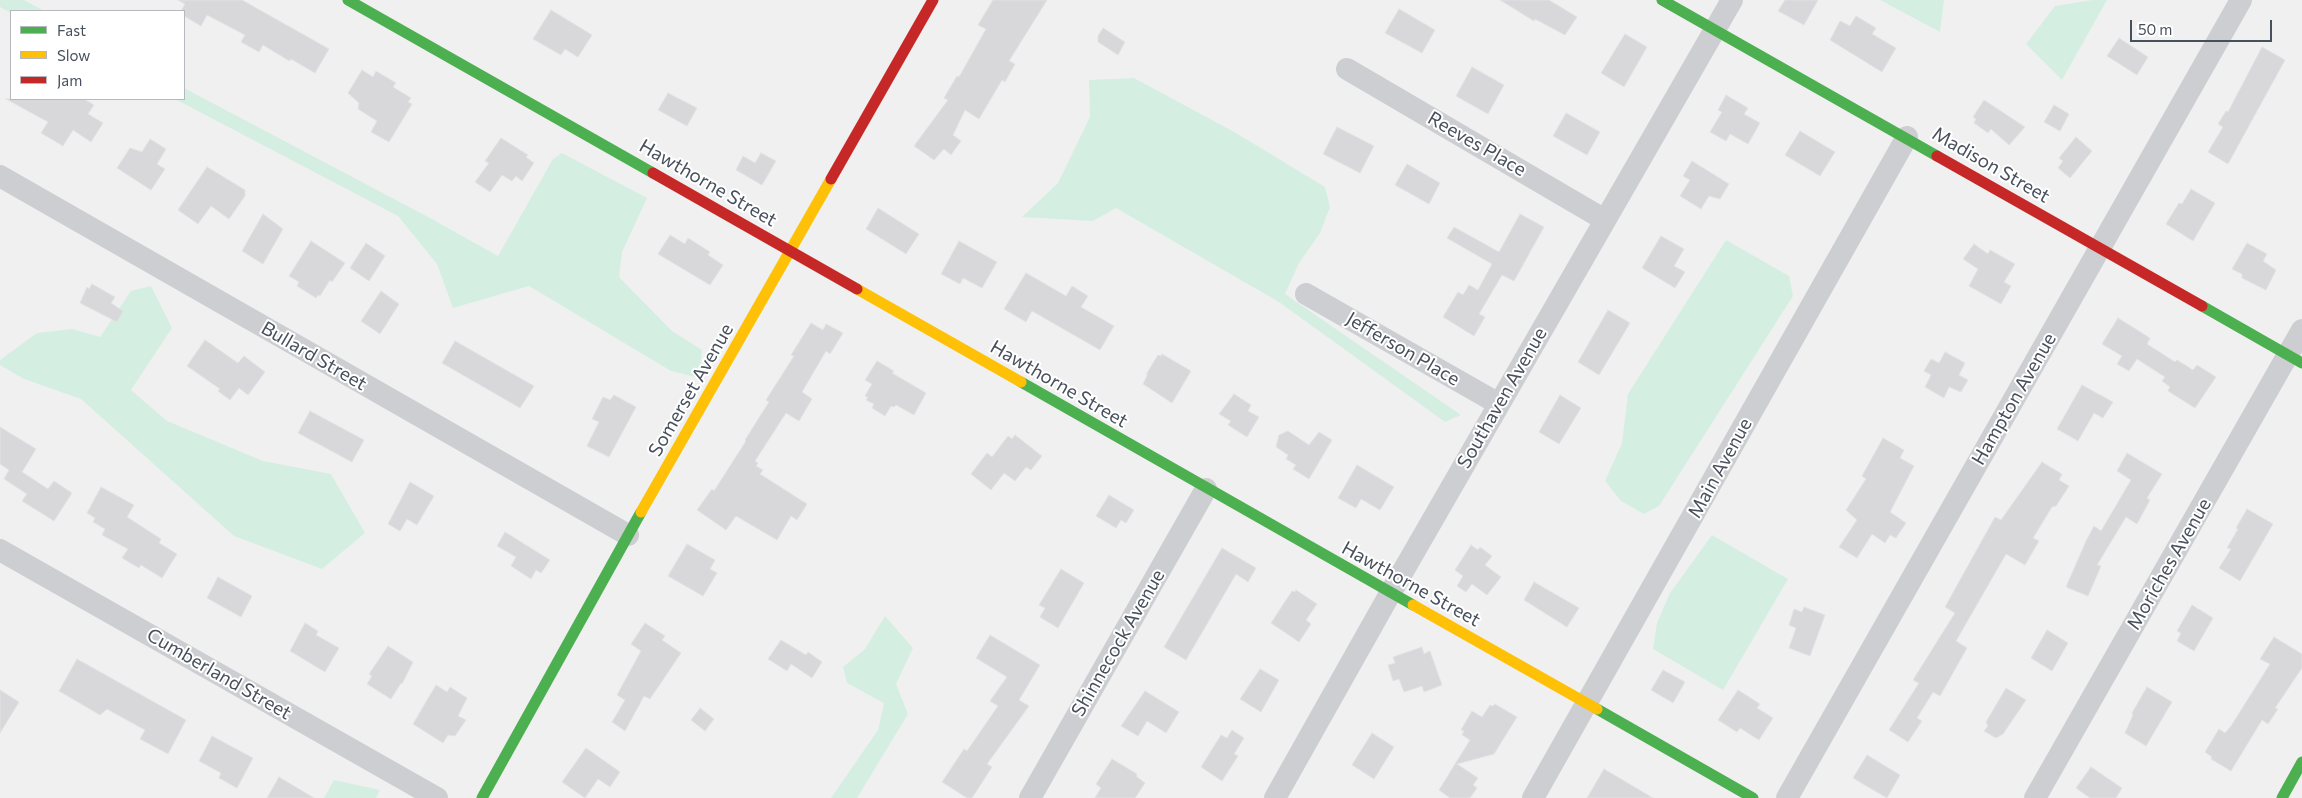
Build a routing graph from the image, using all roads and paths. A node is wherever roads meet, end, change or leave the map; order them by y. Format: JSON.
{"nodes":[{"id":1,"x":348,"y":0,"type":"edge"},
{"id":2,"x":933,"y":0,"type":"edge"},
{"id":3,"x":1662,"y":0,"type":"edge"},
{"id":4,"x":1732,"y":0,"type":"edge"},
{"id":5,"x":2241,"y":0,"type":"edge"},
{"id":6,"x":1715,"y":30,"type":"junction"},
{"id":7,"x":1347,"y":69,"type":"dead end"},
{"id":8,"x":1907,"y":137,"type":"junction"},
{"id":9,"x":0,"y":176,"type":"edge"},
{"id":10,"x":1605,"y":220,"type":"junction"},
{"id":11,"x":2100,"y":247,"type":"junction"},
{"id":12,"x":791,"y":251,"type":"junction"},
{"id":13,"x":1306,"y":294,"type":"dead end"},
{"id":14,"x":2302,"y":330,"type":"edge"},
{"id":15,"x":2295,"y":359,"type":"edge"},
{"id":16,"x":1499,"y":404,"type":"junction"},
{"id":17,"x":1206,"y":489,"type":"junction"},
{"id":18,"x":628,"y":535,"type":"junction"},
{"id":19,"x":0,"y":550,"type":"edge"},
{"id":20,"x":1391,"y":592,"type":"junction"},
{"id":21,"x":1586,"y":704,"type":"junction"},
{"id":22,"x":2302,"y":762,"type":"edge"},
{"id":23,"x":437,"y":798,"type":"edge"},
{"id":24,"x":482,"y":798,"type":"edge"},
{"id":25,"x":1030,"y":798,"type":"edge"},
{"id":26,"x":1275,"y":798,"type":"edge"},
{"id":27,"x":1533,"y":798,"type":"edge"},
{"id":28,"x":1753,"y":798,"type":"edge"},
{"id":29,"x":1787,"y":798,"type":"edge"},
{"id":30,"x":2035,"y":798,"type":"edge"},
{"id":31,"x":2282,"y":798,"type":"edge"}],
"edges":[{"from":1,"to":12,"type":"street","name":"Hawthorne Street"},
{"from":2,"to":12,"type":"street","name":"Somerset Avenue"},
{"from":3,"to":6,"type":"street","name":"Madison Street"},
{"from":4,"to":6,"type":"street","name":"Southaven Avenue"},
{"from":5,"to":11,"type":"street","name":"Hampton Avenue"},
{"from":6,"to":8,"type":"street","name":"Madison Street"},
{"from":6,"to":10,"type":"street","name":"Southaven Avenue"},
{"from":7,"to":10,"type":"street","name":"Reeves Place"},
{"from":8,"to":11,"type":"street","name":"Madison Street"},
{"from":8,"to":21,"type":"street","name":"Main Avenue"},
{"from":9,"to":18,"type":"street","name":"Bullard Street"},
{"from":10,"to":16,"type":"street","name":"Southaven Avenue"},
{"from":11,"to":15,"type":"street","name":"Madison Street"},
{"from":11,"to":29,"type":"street","name":"Hampton Avenue"},
{"from":12,"to":17,"type":"street","name":"Hawthorne Street"},
{"from":12,"to":18,"type":"street","name":"Somerset Avenue"},
{"from":13,"to":16,"type":"street","name":"Jefferson Place"},
{"from":14,"to":15,"type":"street","name":"Moriches Avenue"},
{"from":15,"to":30,"type":"street","name":"Moriches Avenue"},
{"from":16,"to":20,"type":"street","name":"Southaven Avenue"},
{"from":17,"to":20,"type":"street","name":"Hawthorne Street"},
{"from":17,"to":25,"type":"street","name":"Shinnecock Avenue"},
{"from":18,"to":24,"type":"street","name":"Somerset Avenue"},
{"from":19,"to":23,"type":"street","name":"Cumberland Street"},
{"from":20,"to":21,"type":"street","name":"Hawthorne Street"},
{"from":20,"to":26,"type":"street","name":"Southaven Avenue"},
{"from":21,"to":27,"type":"street","name":"Main Avenue"},
{"from":21,"to":28,"type":"street","name":"Hawthorne Street"},
{"from":22,"to":31,"type":"street"}]}
